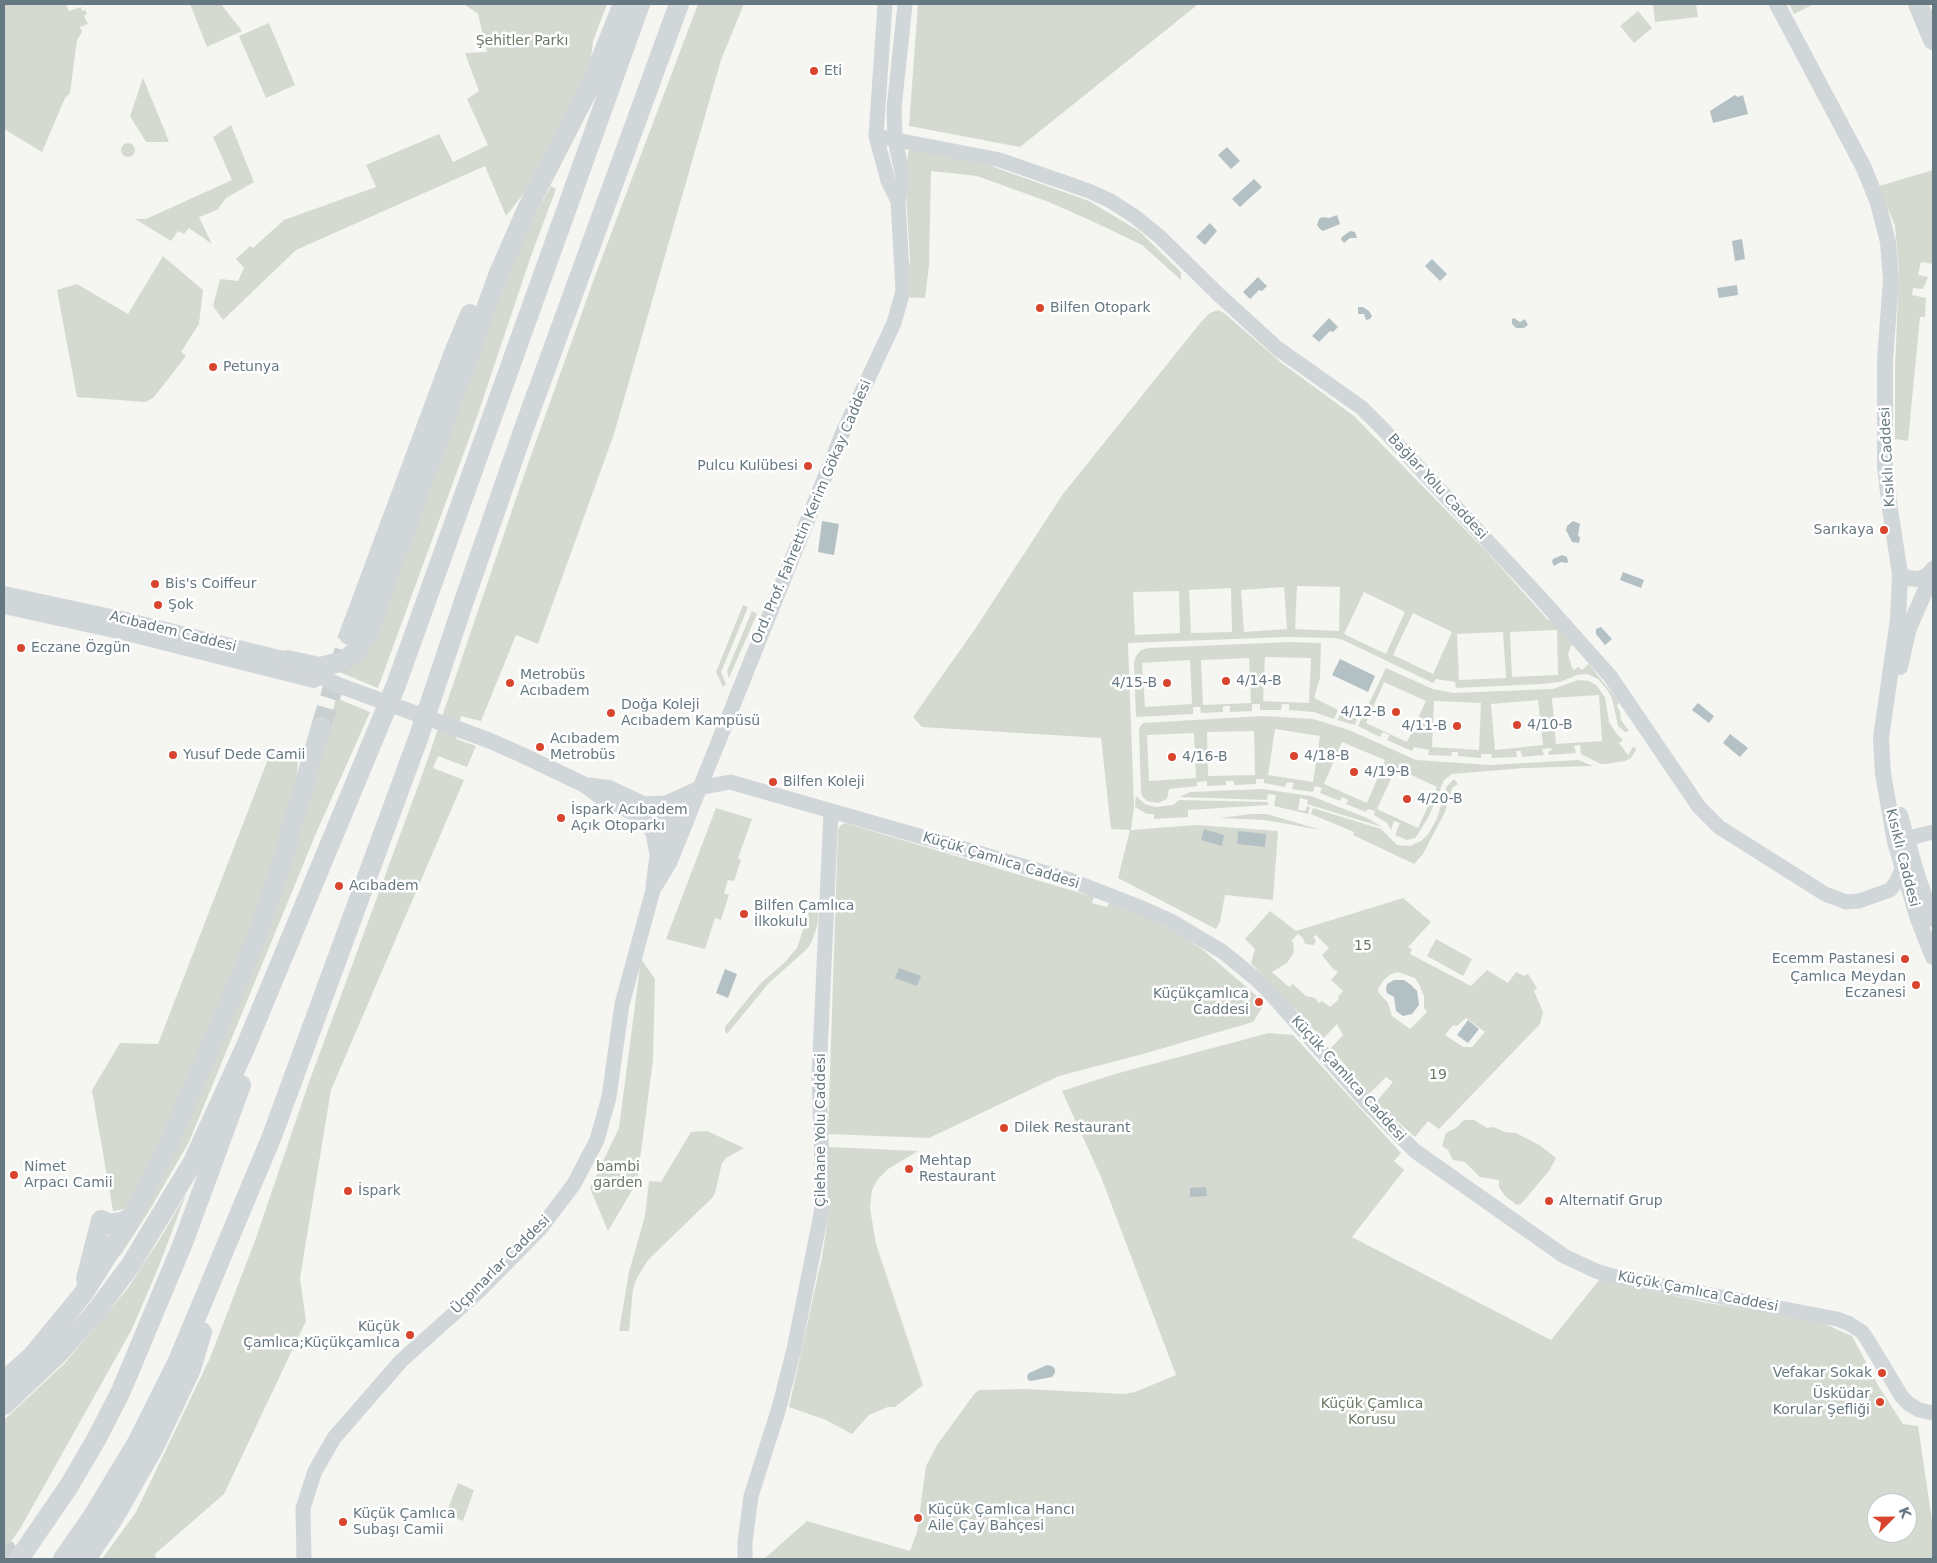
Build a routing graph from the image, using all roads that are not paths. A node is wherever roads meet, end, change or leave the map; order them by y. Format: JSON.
{"nodes":[{"id":1,"x":623,"y":4,"type":"edge"},
{"id":2,"x":640,"y":4,"type":"edge"},
{"id":3,"x":679,"y":4,"type":"edge"},
{"id":4,"x":884,"y":4,"type":"edge"},
{"id":5,"x":905,"y":4,"type":"edge"},
{"id":6,"x":1777,"y":4,"type":"edge"},
{"id":7,"x":1918,"y":4,"type":"edge"},
{"id":8,"x":1933,"y":40,"type":"edge"},
{"id":9,"x":876,"y":136,"type":"junction"},
{"id":10,"x":895,"y":139,"type":"junction"},
{"id":11,"x":898,"y":201,"type":"junction"},
{"id":12,"x":527,"y":209,"type":"junction"},
{"id":13,"x":1933,"y":569,"type":"edge"},
{"id":14,"x":1933,"y":573,"type":"edge"},
{"id":15,"x":1900,"y":574,"type":"junction"},
{"id":16,"x":4,"y":594,"type":"edge"},
{"id":17,"x":4,"y":606,"type":"edge"},
{"id":18,"x":349,"y":635,"type":"tunnel mouth"},
{"id":19,"x":287,"y":660,"type":"junction"},
{"id":20,"x":338,"y":685,"type":"junction"},
{"id":21,"x":321,"y":727,"type":"tunnel mouth"},
{"id":22,"x":707,"y":767,"type":"junction"},
{"id":23,"x":730,"y":782,"type":"junction"},
{"id":24,"x":699,"y":788,"type":"junction"},
{"id":25,"x":641,"y":810,"type":"junction"},
{"id":26,"x":831,"y":810,"type":"junction"},
{"id":27,"x":676,"y":822,"type":"junction"},
{"id":28,"x":1933,"y":832,"type":"edge"},
{"id":29,"x":1901,"y":840,"type":"junction"},
{"id":30,"x":328,"y":846,"type":"junction"},
{"id":31,"x":657,"y":856,"type":"junction"},
{"id":32,"x":1902,"y":869,"type":"junction"},
{"id":33,"x":653,"y":890,"type":"junction"},
{"id":34,"x":1933,"y":918,"type":"edge"},
{"id":35,"x":1933,"y":957,"type":"edge"},
{"id":36,"x":232,"y":1234,"type":"junction"},
{"id":37,"x":4,"y":1382,"type":"edge"},
{"id":38,"x":4,"y":1405,"type":"edge"},
{"id":39,"x":1933,"y":1413,"type":"edge"},
{"id":40,"x":19,"y":1559,"type":"edge"},
{"id":41,"x":64,"y":1559,"type":"edge"},
{"id":42,"x":86,"y":1559,"type":"edge"},
{"id":43,"x":304,"y":1559,"type":"edge"},
{"id":44,"x":744,"y":1559,"type":"edge"}],
"edges":[{"from":1,"to":12,"type":"highway"},
{"from":2,"to":30,"type":"highway"},
{"from":3,"to":36,"type":"highway"},
{"from":4,"to":9,"type":"street","name":"Ord. Prof. Fahrettin Kerim Gökay Caddesi"},
{"from":5,"to":10,"type":"street","name":"Ord. Prof. Fahrettin Kerim Gökay Caddesi"},
{"from":6,"to":15,"type":"main road","name":"Kısıklı Caddesi"},
{"from":7,"to":8,"type":"highway"},
{"from":9,"to":10,"type":"street"},
{"from":9,"to":11,"type":"street","name":"Ord. Prof. Fahrettin Kerim Gökay Caddesi"},
{"from":10,"to":11,"type":"street","name":"Ord. Prof. Fahrettin Kerim Gökay Caddesi"},
{"from":10,"to":32,"type":"street","name":"Bağlar Yolu Caddesi"},
{"from":11,"to":22,"type":"street","name":"Ord. Prof. Fahrettin Kerim Gökay Caddesi"},
{"from":12,"to":18,"type":"highway"},
{"from":12,"to":19,"type":"highway"},
{"from":13,"to":15,"type":"main road"},
{"from":14,"to":29,"type":"main road"},
{"from":15,"to":29,"type":"main road","name":"Kısıklı Caddesi"},
{"from":16,"to":19,"type":"main road","name":"Acıbadem Caddesi"},
{"from":17,"to":20,"type":"main road","name":"Acıbadem Caddesi"},
{"from":19,"to":20,"type":"main road","name":"Acıbadem Caddesi"},
{"from":20,"to":25,"type":"main road","name":"Acıbadem Caddesi"},
{"from":21,"to":37,"type":"highway"},
{"from":22,"to":23,"type":"street","name":"Küçük Çamlıca Caddesi"},
{"from":22,"to":24,"type":"street","name":"Ord. Prof. Fahrettin Kerim Gökay Caddesi"},
{"from":23,"to":24,"type":"street","name":"Küçük Çamlıca Caddesi"},
{"from":23,"to":26,"type":"street","name":"Küçük Çamlıca Caddesi"},
{"from":24,"to":25,"type":"street","name":"Küçük Çamlıca Caddesi"},
{"from":24,"to":27,"type":"street","name":"Ord. Prof. Fahrettin Kerim Gökay Caddesi"},
{"from":25,"to":27,"type":"main road","name":"Acıbadem Caddesi"},
{"from":25,"to":31,"type":"street","name":"Acıbadem Caddesi"},
{"from":26,"to":39,"type":"street","name":"Küçük Çamlıca Caddesi"},
{"from":26,"to":44,"type":"street","name":"Çilehane Yolu Caddesi"},
{"from":27,"to":31,"type":"street"},
{"from":27,"to":33,"type":"street","name":"Üçpınarlar Caddesi"},
{"from":28,"to":29,"type":"street"},
{"from":29,"to":32,"type":"main road","name":"Kısıklı Caddesi"},
{"from":29,"to":34,"type":"main road","name":"Kısıklı Caddesi"},
{"from":30,"to":38,"type":"highway"},
{"from":30,"to":40,"type":"highway"},
{"from":31,"to":33,"type":"street"},
{"from":32,"to":35,"type":"main road","name":"Kısıklı Caddesi"},
{"from":33,"to":43,"type":"street","name":"Üçpınarlar Caddesi"},
{"from":36,"to":41,"type":"highway"},
{"from":36,"to":42,"type":"highway"}]}
